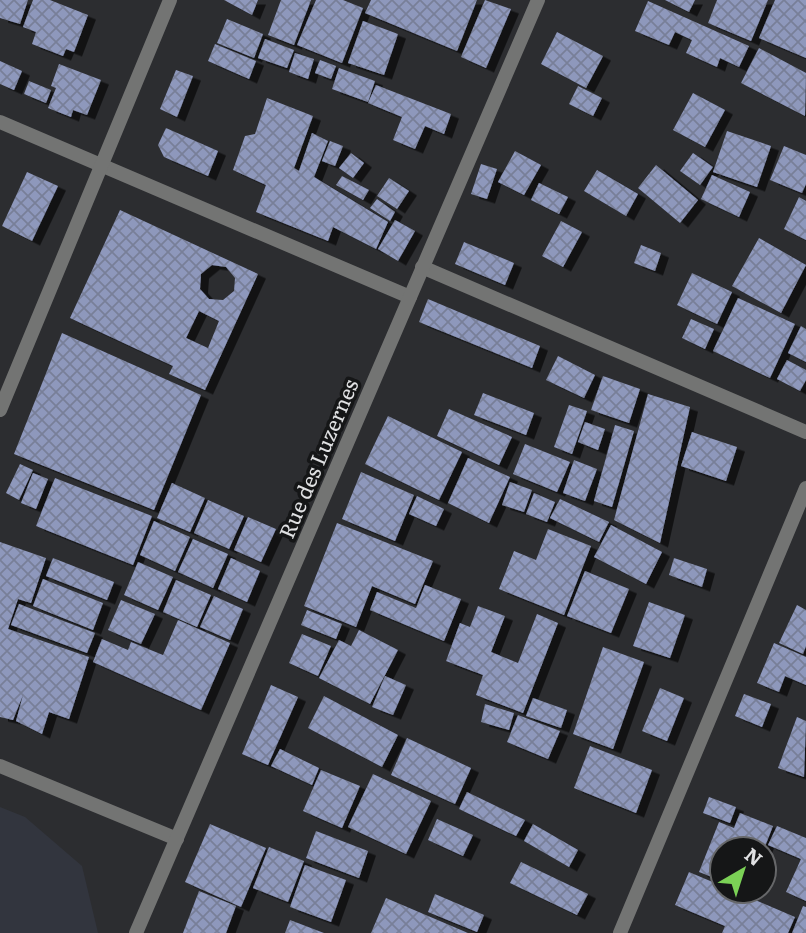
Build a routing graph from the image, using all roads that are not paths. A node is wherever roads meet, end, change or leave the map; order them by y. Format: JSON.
{"nodes":[{"id":1,"x":170,"y":0,"type":"edge"},
{"id":2,"x":538,"y":0,"type":"edge"},
{"id":3,"x":0,"y":122,"type":"edge"},
{"id":4,"x":101,"y":164,"type":"junction"},
{"id":5,"x":422,"y":267,"type":"junction"},
{"id":6,"x":410,"y":297,"type":"junction"},
{"id":7,"x":0,"y":410,"type":"edge"},
{"id":8,"x":806,"y":432,"type":"edge"},
{"id":9,"x":806,"y":488,"type":"edge"},
{"id":10,"x":0,"y":766,"type":"edge"},
{"id":11,"x":177,"y":839,"type":"junction"},
{"id":12,"x":136,"y":933,"type":"edge"},
{"id":13,"x":620,"y":933,"type":"edge"}],
"edges":[{"from":1,"to":4,"type":"street"},
{"from":2,"to":5,"type":"street","name":"Rue des Luzernes"},
{"from":3,"to":4,"type":"street"},
{"from":4,"to":6,"type":"street"},
{"from":4,"to":7,"type":"street"},
{"from":5,"to":6,"type":"street","name":"Rue des Luzernes"},
{"from":5,"to":8,"type":"street"},
{"from":6,"to":11,"type":"street","name":"Rue des Luzernes"},
{"from":9,"to":13,"type":"street"},
{"from":10,"to":11,"type":"street"},
{"from":11,"to":12,"type":"street","name":"Rue des Luzernes"}]}
